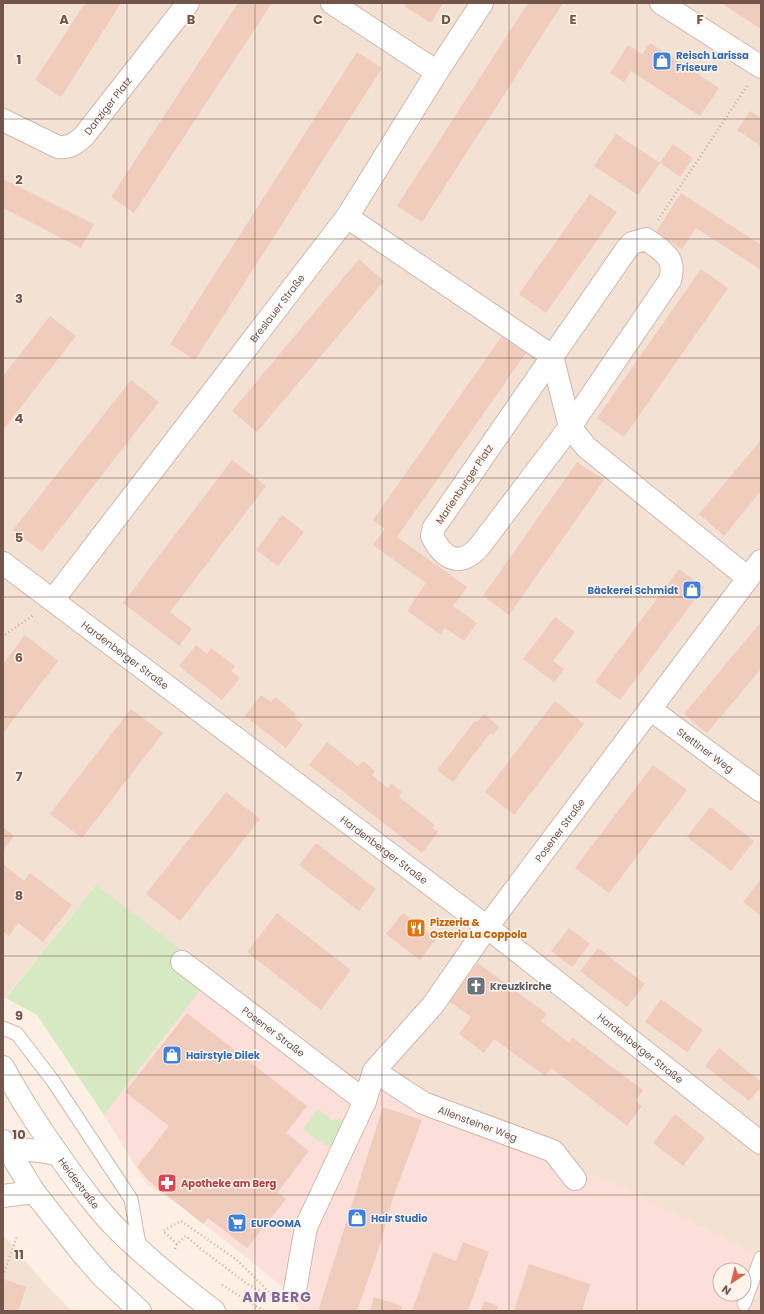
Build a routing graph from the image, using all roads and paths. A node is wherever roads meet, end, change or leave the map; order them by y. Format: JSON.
{"nodes":[{"id":1,"x":188,"y":3,"type":"edge"},
{"id":2,"x":332,"y":3,"type":"edge"},
{"id":3,"x":482,"y":3,"type":"edge"},
{"id":4,"x":661,"y":3,"type":"edge"},
{"id":5,"x":437,"y":72,"type":"junction"},
{"id":6,"x":755,"y":75,"type":"edge"},
{"id":7,"x":3,"y":120,"type":"edge"},
{"id":8,"x":347,"y":217,"type":"junction"},
{"id":9,"x":646,"y":239,"type":"junction"},
{"id":10,"x":552,"y":356,"type":"junction"},
{"id":11,"x":570,"y":427,"type":"junction"},
{"id":12,"x":761,"y":561,"type":"edge"},
{"id":13,"x":3,"y":563,"type":"edge"},
{"id":14,"x":748,"y":578,"type":"junction"},
{"id":15,"x":51,"y":599,"type":"junction"},
{"id":16,"x":3,"y":638,"type":"edge"},
{"id":17,"x":650,"y":709,"type":"junction"},
{"id":18,"x":761,"y":791,"type":"edge"},
{"id":19,"x":487,"y":927,"type":"junction"},
{"id":20,"x":182,"y":962,"type":"dead end"},
{"id":21,"x":3,"y":1028,"type":"edge"},
{"id":22,"x":3,"y":1067,"type":"edge"},
{"id":23,"x":374,"y":1071,"type":"junction"},
{"id":24,"x":365,"y":1101,"type":"junction"},
{"id":25,"x":761,"y":1143,"type":"edge"},
{"id":26,"x":5,"y":1148,"type":"edge"},
{"id":27,"x":58,"y":1154,"type":"junction"},
{"id":28,"x":575,"y":1179,"type":"dead end"},
{"id":29,"x":34,"y":1192,"type":"junction"},
{"id":30,"x":3,"y":1196,"type":"edge"},
{"id":31,"x":17,"y":1236,"type":"dead end"},
{"id":32,"x":177,"y":1244,"type":"junction"},
{"id":33,"x":140,"y":1250,"type":"junction"},
{"id":34,"x":179,"y":1252,"type":"dead end"},
{"id":35,"x":761,"y":1258,"type":"edge"},
{"id":36,"x":3,"y":1276,"type":"edge"},
{"id":37,"x":219,"y":1283,"type":"dead end"},
{"id":38,"x":295,"y":1290,"type":"dead end"},
{"id":39,"x":744,"y":1304,"type":"dead end"},
{"id":40,"x":140,"y":1311,"type":"edge"},
{"id":41,"x":214,"y":1311,"type":"edge"},
{"id":42,"x":264,"y":1311,"type":"edge"}],
"edges":[{"from":1,"to":7,"type":"street","name":"Danziger Platz"},
{"from":2,"to":5,"type":"street"},
{"from":3,"to":5,"type":"street","name":"Breslauer Straße"},
{"from":4,"to":6,"type":"street"},
{"from":5,"to":8,"type":"street","name":"Breslauer Straße"},
{"from":6,"to":9,"type":"path"},
{"from":8,"to":10,"type":"street"},
{"from":8,"to":15,"type":"street","name":"Breslauer Straße"},
{"from":9,"to":10,"type":"street","name":"Marienburger Platz"},
{"from":9,"to":11,"type":"street","name":"Marienburger Platz"},
{"from":10,"to":11,"type":"street"},
{"from":10,"to":11,"type":"street","name":"Marienburger Platz"},
{"from":11,"to":14,"type":"street"},
{"from":12,"to":14,"type":"street","name":"Posener Straße"},
{"from":13,"to":15,"type":"street","name":"Hardenberger Straße"},
{"from":14,"to":17,"type":"street","name":"Posener Straße"},
{"from":15,"to":16,"type":"path"},
{"from":15,"to":19,"type":"street","name":"Hardenberger Straße"},
{"from":17,"to":18,"type":"street","name":"Stettiner Weg"},
{"from":17,"to":19,"type":"street","name":"Posener Straße"},
{"from":19,"to":23,"type":"street","name":"Posener Straße"},
{"from":19,"to":25,"type":"street","name":"Hardenberger Straße"},
{"from":20,"to":24,"type":"street","name":"Posener Straße"},
{"from":21,"to":33,"type":"lane"},
{"from":22,"to":27,"type":"street","name":"Heidestraße"},
{"from":23,"to":24,"type":"street","name":"Posener Straße"},
{"from":23,"to":28,"type":"street","name":"Allensteiner Weg"},
{"from":24,"to":38,"type":"street","name":"Posener Straße"},
{"from":26,"to":27,"type":"street"},
{"from":26,"to":29,"type":"street"},
{"from":27,"to":33,"type":"street","name":"Heidestraße"},
{"from":29,"to":30,"type":"street"},
{"from":29,"to":40,"type":"street"},
{"from":31,"to":36,"type":"path"},
{"from":32,"to":32,"type":"path"},
{"from":32,"to":34,"type":"path"},
{"from":33,"to":41,"type":"street","name":"Heidestraße"},
{"from":35,"to":39,"type":"lane"},
{"from":37,"to":42,"type":"path"}]}
